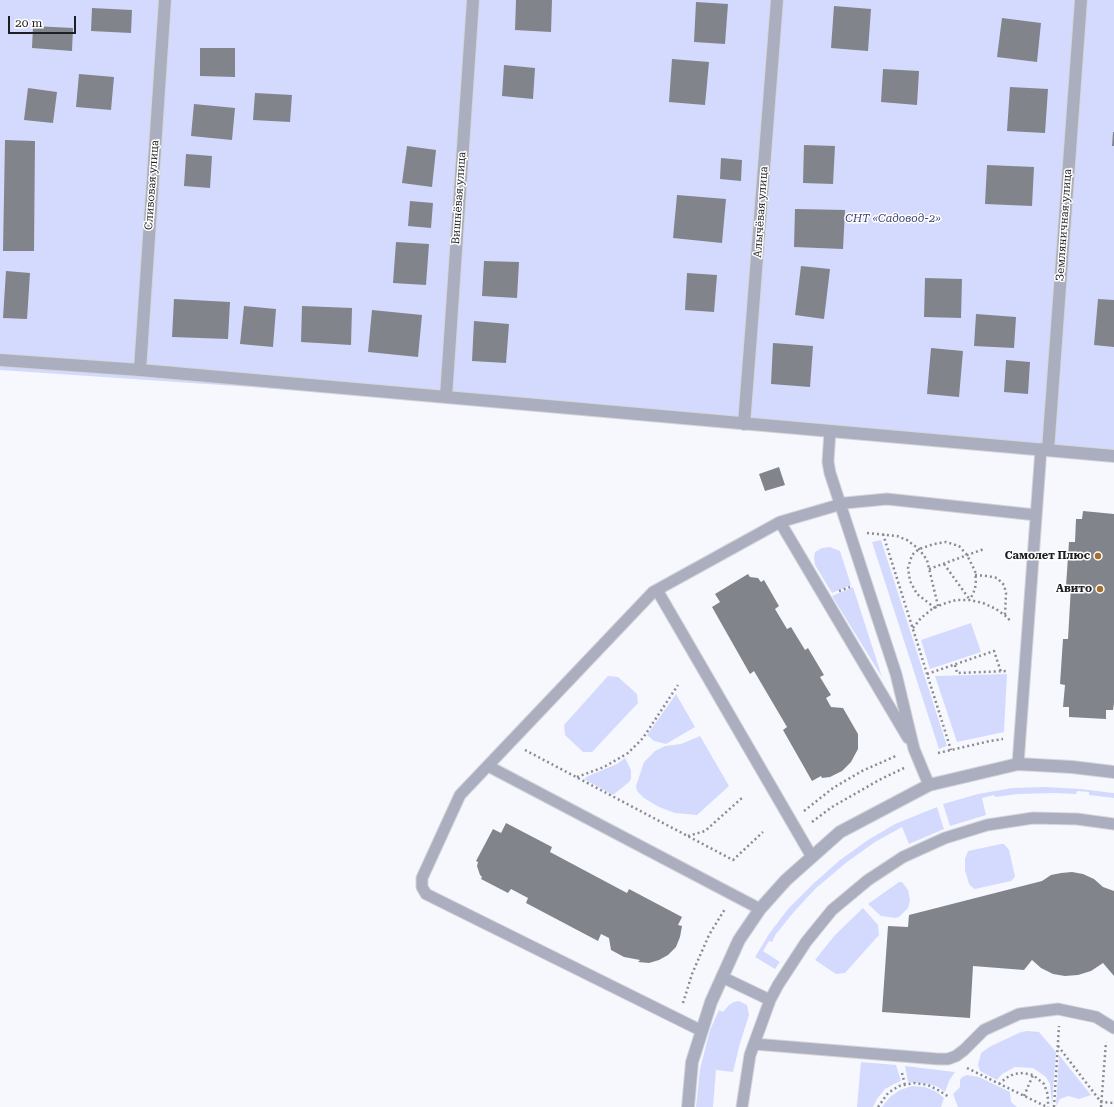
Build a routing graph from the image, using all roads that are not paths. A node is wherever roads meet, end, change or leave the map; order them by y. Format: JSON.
{"nodes":[{"id":1,"x":165,"y":0,"type":"edge"},
{"id":2,"x":473,"y":0,"type":"edge"},
{"id":3,"x":777,"y":0,"type":"edge"},
{"id":4,"x":1081,"y":0,"type":"edge"},
{"id":5,"x":0,"y":360,"type":"edge"},
{"id":6,"x":140,"y":370,"type":"junction"},
{"id":7,"x":446,"y":397,"type":"junction"},
{"id":8,"x":744,"y":424,"type":"junction"},
{"id":9,"x":830,"y":431,"type":"junction"},
{"id":10,"x":1044,"y":449,"type":"junction"},
{"id":11,"x":1114,"y":456,"type":"edge"},
{"id":12,"x":841,"y":504,"type":"junction"},
{"id":13,"x":1036,"y":515,"type":"junction"},
{"id":14,"x":780,"y":522,"type":"junction"},
{"id":15,"x":657,"y":590,"type":"junction"},
{"id":16,"x":914,"y":749,"type":"junction"},
{"id":17,"x":1018,"y":764,"type":"junction"},
{"id":18,"x":488,"y":766,"type":"junction"},
{"id":19,"x":1114,"y":772,"type":"edge"},
{"id":20,"x":929,"y":785,"type":"junction"},
{"id":21,"x":1114,"y":824,"type":"edge"},
{"id":22,"x":812,"y":857,"type":"junction"},
{"id":23,"x":760,"y":910,"type":"junction"},
{"id":24,"x":722,"y":977,"type":"junction"},
{"id":25,"x":770,"y":1000,"type":"junction"},
{"id":26,"x":1114,"y":1028,"type":"edge"},
{"id":27,"x":702,"y":1031,"type":"junction"},
{"id":28,"x":754,"y":1044,"type":"junction"},
{"id":29,"x":688,"y":1107,"type":"edge"},
{"id":30,"x":742,"y":1107,"type":"edge"}],
"edges":[{"from":1,"to":6,"type":"street","name":"Сливовая улица"},
{"from":2,"to":7,"type":"street","name":"Вишнёвая улица"},
{"from":3,"to":8,"type":"street","name":"Алычёвая улица"},
{"from":4,"to":10,"type":"street","name":"Земляничная улица"},
{"from":5,"to":6,"type":"street"},
{"from":6,"to":7,"type":"street"},
{"from":7,"to":8,"type":"street"},
{"from":8,"to":9,"type":"street"},
{"from":9,"to":10,"type":"street"},
{"from":9,"to":12,"type":"lane"},
{"from":10,"to":11,"type":"street"},
{"from":10,"to":13,"type":"lane"},
{"from":12,"to":13,"type":"lane"},
{"from":12,"to":14,"type":"lane"},
{"from":12,"to":16,"type":"lane"},
{"from":13,"to":17,"type":"lane"},
{"from":14,"to":15,"type":"lane"},
{"from":14,"to":16,"type":"lane"},
{"from":15,"to":18,"type":"lane"},
{"from":15,"to":22,"type":"lane"},
{"from":16,"to":20,"type":"lane"},
{"from":17,"to":19,"type":"street"},
{"from":17,"to":20,"type":"street"},
{"from":18,"to":23,"type":"lane"},
{"from":18,"to":27,"type":"lane"},
{"from":20,"to":22,"type":"street"},
{"from":21,"to":25,"type":"lane"},
{"from":22,"to":23,"type":"street"},
{"from":23,"to":24,"type":"street"},
{"from":24,"to":25,"type":"lane"},
{"from":24,"to":27,"type":"street"},
{"from":25,"to":28,"type":"lane"},
{"from":26,"to":28,"type":"lane"},
{"from":27,"to":29,"type":"street"},
{"from":28,"to":30,"type":"lane"}]}
